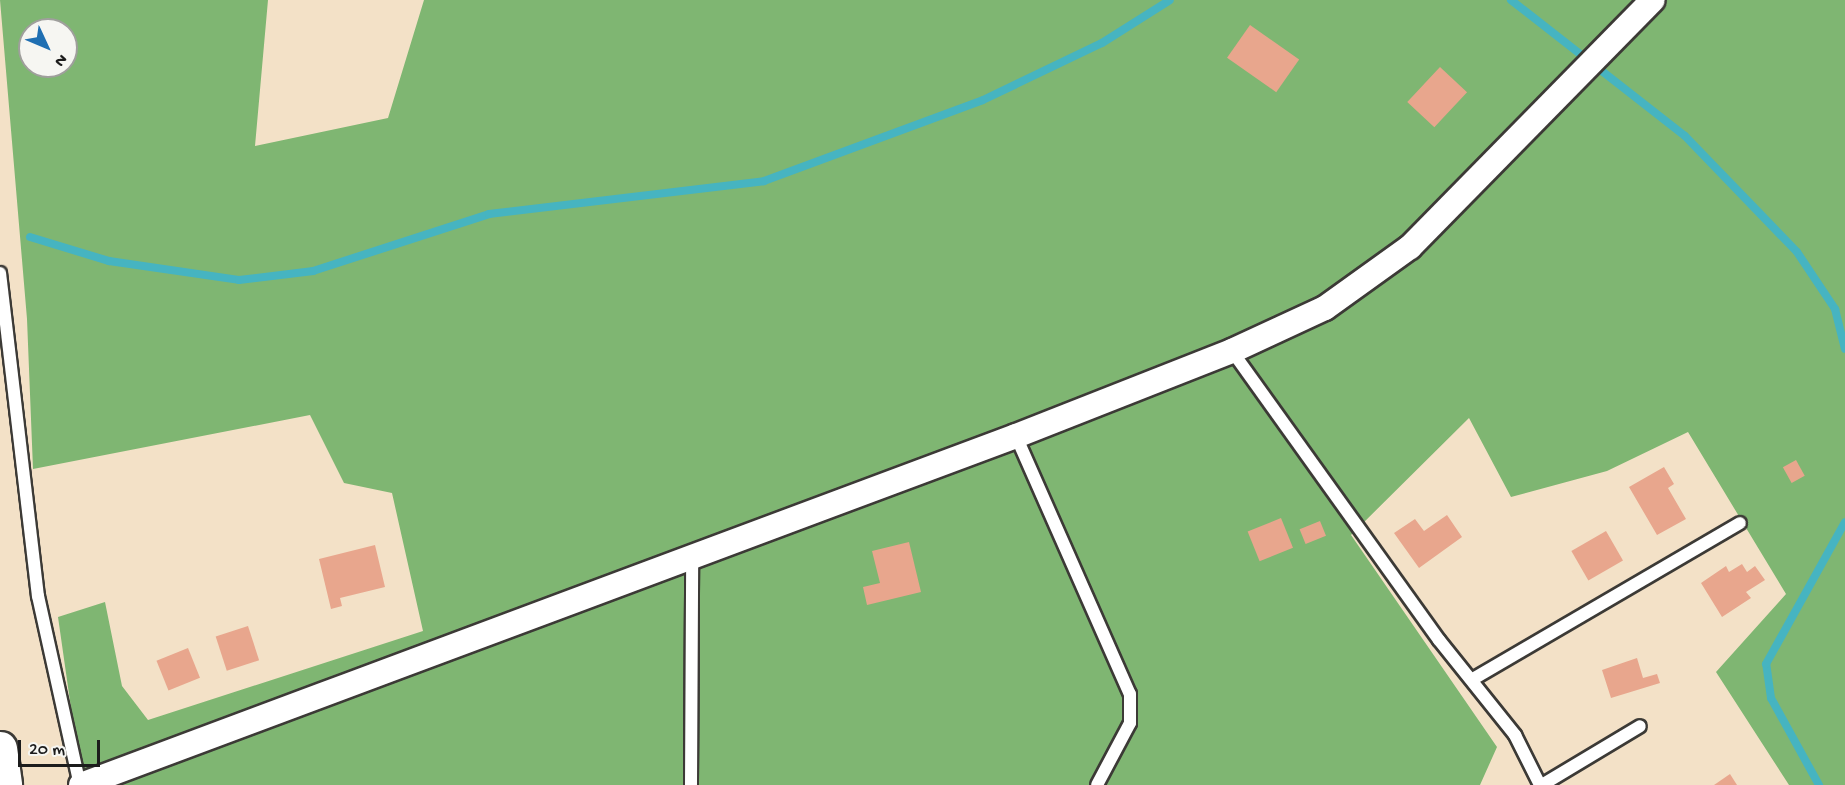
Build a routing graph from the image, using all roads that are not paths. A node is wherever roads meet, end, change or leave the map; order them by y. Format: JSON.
{"nodes":[{"id":1,"x":1653,"y":0,"type":"edge"},
{"id":2,"x":0,"y":273,"type":"edge"},
{"id":3,"x":1232,"y":351,"type":"junction"},
{"id":4,"x":1016,"y":436,"type":"junction"},
{"id":5,"x":1740,"y":523,"type":"dead end"},
{"id":6,"x":692,"y":557,"type":"junction"},
{"id":7,"x":1473,"y":679,"type":"junction"},
{"id":8,"x":1640,"y":726,"type":"dead end"},
{"id":9,"x":0,"y":748,"type":"edge"},
{"id":10,"x":5,"y":785,"type":"edge"},
{"id":11,"x":80,"y":785,"type":"edge"},
{"id":12,"x":692,"y":785,"type":"edge"},
{"id":13,"x":1097,"y":785,"type":"edge"},
{"id":14,"x":1541,"y":785,"type":"edge"}],
"edges":[{"from":1,"to":3,"type":"street"},
{"from":2,"to":11,"type":"lane"},
{"from":3,"to":4,"type":"street"},
{"from":3,"to":7,"type":"lane"},
{"from":4,"to":6,"type":"street"},
{"from":4,"to":13,"type":"lane"},
{"from":5,"to":7,"type":"lane"},
{"from":6,"to":11,"type":"street"},
{"from":6,"to":12,"type":"lane"},
{"from":7,"to":14,"type":"lane"},
{"from":8,"to":14,"type":"lane"},
{"from":9,"to":10,"type":"highway"}]}
